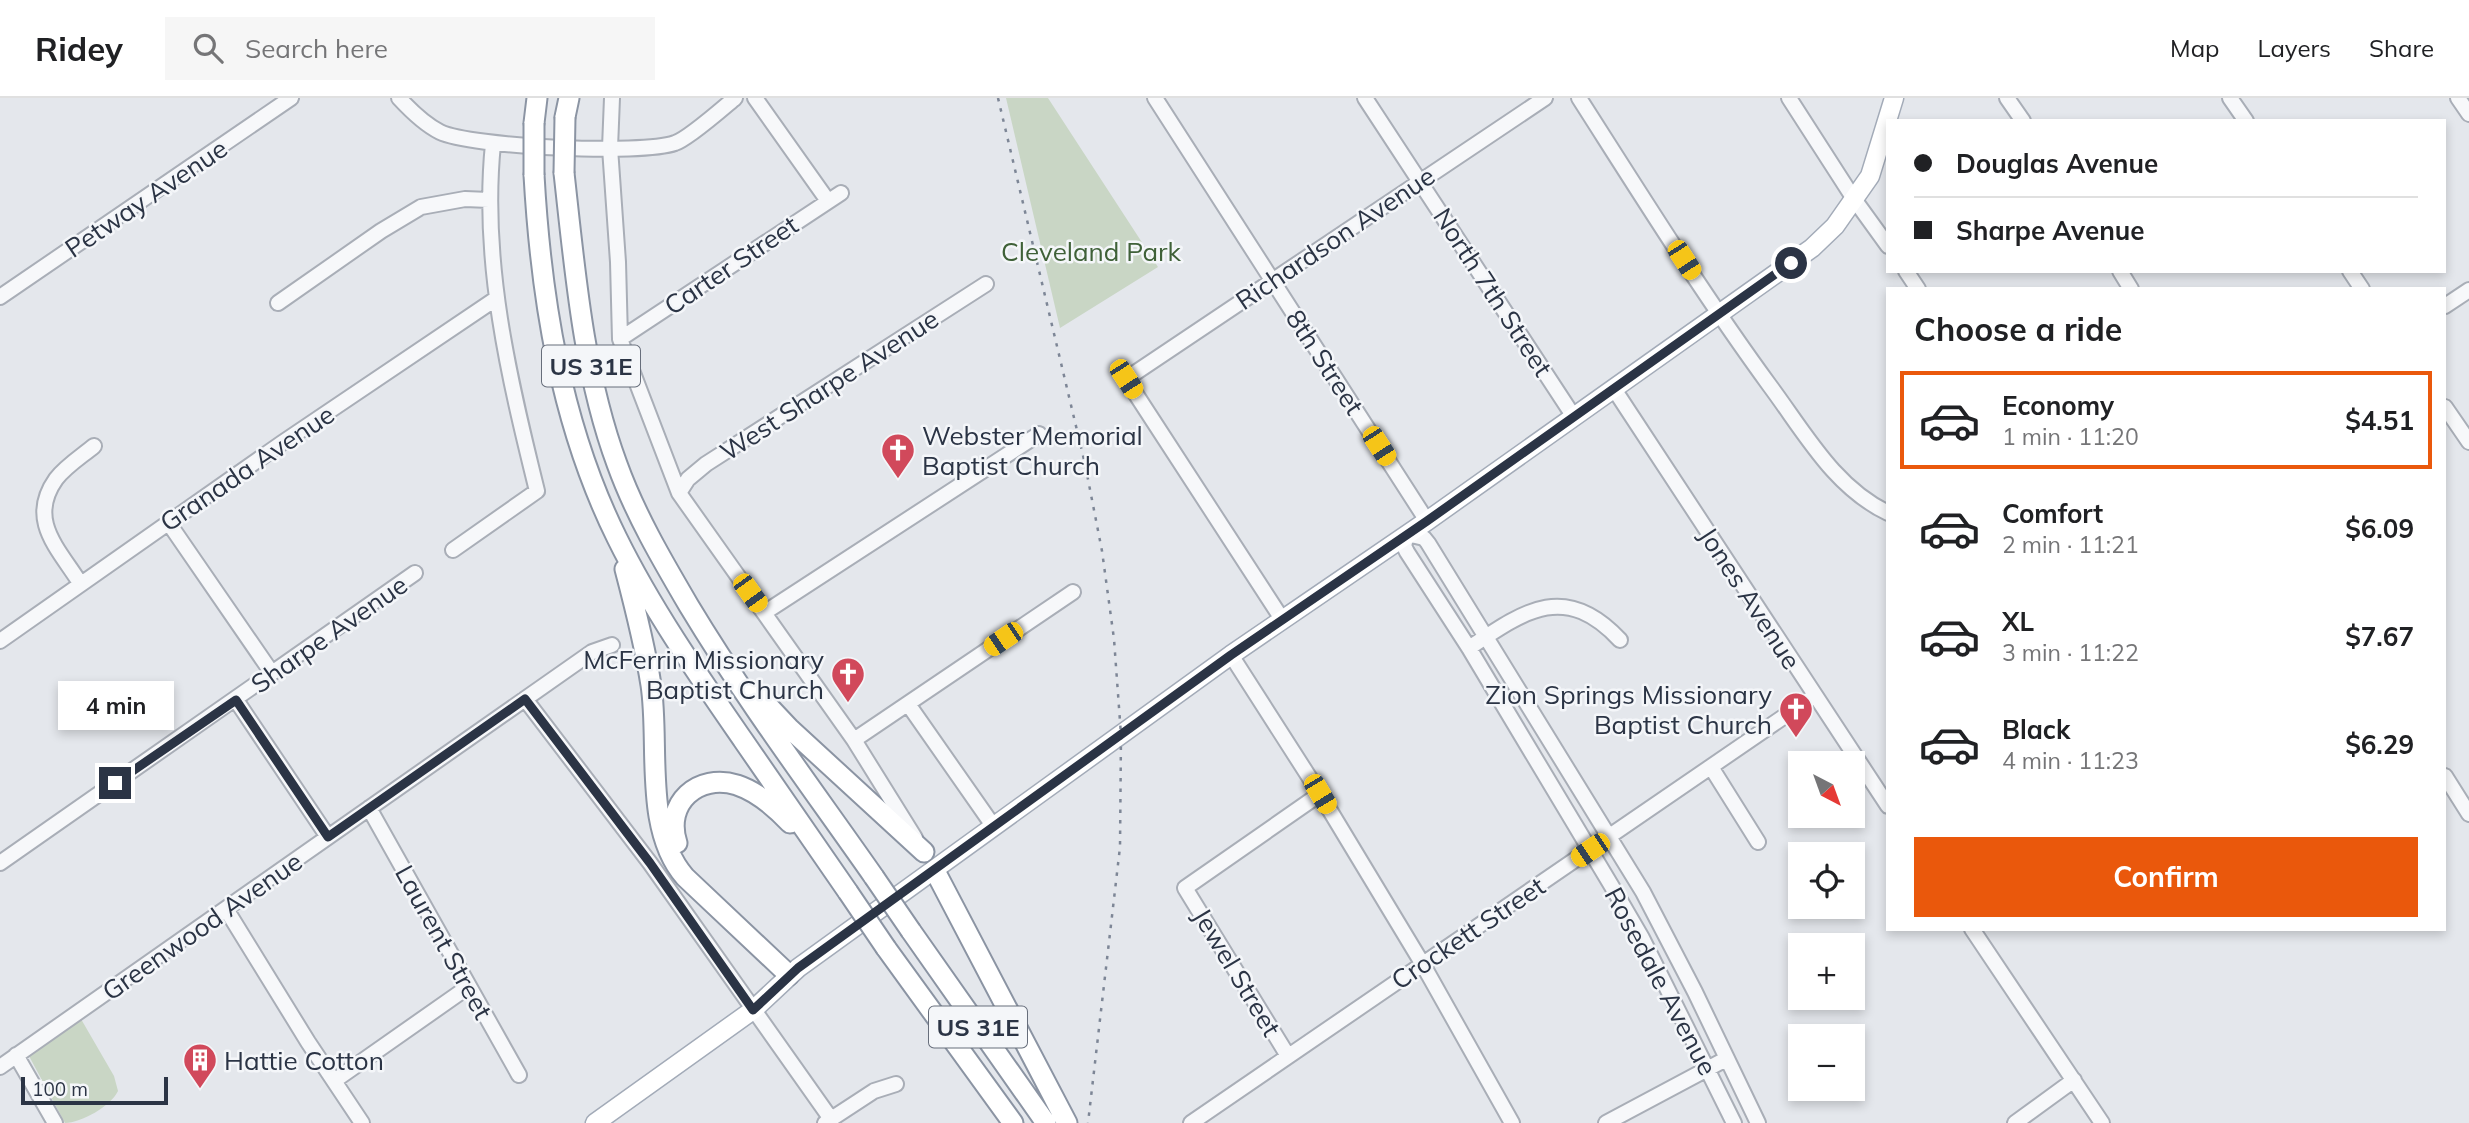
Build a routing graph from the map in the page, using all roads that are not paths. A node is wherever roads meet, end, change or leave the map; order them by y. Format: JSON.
{"nodes":[{"id":1,"x":291,"y":98,"type":"edge"},
{"id":2,"x":399,"y":98,"type":"edge"},
{"id":3,"x":537,"y":98,"type":"edge"},
{"id":4,"x":612,"y":98,"type":"edge"},
{"id":5,"x":735,"y":98,"type":"edge"},
{"id":6,"x":755,"y":98,"type":"edge"},
{"id":7,"x":1155,"y":98,"type":"edge"},
{"id":8,"x":1365,"y":98,"type":"edge"},
{"id":9,"x":1545,"y":98,"type":"edge"},
{"id":10,"x":1579,"y":98,"type":"edge"},
{"id":11,"x":1790,"y":98,"type":"edge"},
{"id":12,"x":1894,"y":98,"type":"edge"},
{"id":13,"x":2007,"y":98,"type":"edge"},
{"id":14,"x":2230,"y":98,"type":"edge"},
{"id":15,"x":2458,"y":98,"type":"edge"},
{"id":16,"x":567,"y":107,"type":"edge"},
{"id":17,"x":2469,"y":114,"type":"edge"},
{"id":18,"x":1888,"y":119,"type":"edge"},
{"id":19,"x":2022,"y":119,"type":"edge"},
{"id":20,"x":2245,"y":119,"type":"edge"},
{"id":21,"x":1886,"y":124,"type":"edge"},
{"id":22,"x":493,"y":144,"type":"junction"},
{"id":23,"x":610,"y":148,"type":"junction"},
{"id":24,"x":1420,"y":181,"type":"junction"},
{"id":25,"x":841,"y":193,"type":"dead end"},
{"id":26,"x":1854,"y":199,"type":"junction"},
{"id":27,"x":489,"y":200,"type":"junction"},
{"id":28,"x":828,"y":201,"type":"junction"},
{"id":29,"x":1886,"y":243,"type":"edge"},
{"id":30,"x":1272,"y":280,"type":"junction"},
{"id":31,"x":986,"y":284,"type":"dead end"},
{"id":32,"x":2469,"y":290,"type":"edge"},
{"id":33,"x":0,"y":298,"type":"edge"},
{"id":34,"x":497,"y":298,"type":"junction"},
{"id":35,"x":278,"y":303,"type":"dead end"},
{"id":36,"x":2446,"y":305,"type":"edge"},
{"id":37,"x":1718,"y":314,"type":"junction"},
{"id":38,"x":620,"y":338,"type":"junction"},
{"id":39,"x":1614,"y":389,"type":"junction"},
{"id":40,"x":2446,"y":409,"type":"edge"},
{"id":41,"x":1574,"y":417,"type":"junction"},
{"id":42,"x":1039,"y":435,"type":"dead end"},
{"id":43,"x":2469,"y":442,"type":"edge"},
{"id":44,"x":94,"y":446,"type":"dead end"},
{"id":45,"x":679,"y":493,"type":"junction"},
{"id":46,"x":1886,"y":512,"type":"edge"},
{"id":47,"x":1427,"y":521,"type":"junction"},
{"id":48,"x":168,"y":522,"type":"junction"},
{"id":49,"x":1407,"y":534,"type":"junction"},
{"id":50,"x":617,"y":538,"type":"junction"},
{"id":51,"x":453,"y":550,"type":"dead end"},
{"id":52,"x":415,"y":573,"type":"dead end"},
{"id":53,"x":80,"y":583,"type":"junction"},
{"id":54,"x":1073,"y":592,"type":"dead end"},
{"id":55,"x":764,"y":613,"type":"junction"},
{"id":56,"x":1282,"y":620,"type":"junction"},
{"id":57,"x":1487,"y":636,"type":"junction"},
{"id":58,"x":1620,"y":640,"type":"dead end"},
{"id":59,"x":0,"y":641,"type":"edge"},
{"id":60,"x":612,"y":645,"type":"dead end"},
{"id":61,"x":1469,"y":648,"type":"junction"},
{"id":62,"x":1231,"y":655,"type":"junction"},
{"id":63,"x":719,"y":656,"type":"junction"},
{"id":64,"x":272,"y":673,"type":"junction"},
{"id":65,"x":1814,"y":696,"type":"junction"},
{"id":66,"x":525,"y":699,"type":"junction"},
{"id":67,"x":236,"y":700,"type":"junction"},
{"id":68,"x":908,"y":704,"type":"junction"},
{"id":69,"x":854,"y":740,"type":"junction"},
{"id":70,"x":1710,"y":767,"type":"junction"},
{"id":71,"x":2446,"y":777,"type":"edge"},
{"id":72,"x":1320,"y":794,"type":"junction"},
{"id":73,"x":1886,"y":803,"type":"edge"},
{"id":74,"x":2467,"y":804,"type":"edge"},
{"id":75,"x":369,"y":808,"type":"junction"},
{"id":76,"x":994,"y":827,"type":"junction"},
{"id":77,"x":328,"y":837,"type":"junction"},
{"id":78,"x":1609,"y":838,"type":"junction"},
{"id":79,"x":1758,"y":842,"type":"dead end"},
{"id":80,"x":1590,"y":850,"type":"junction"},
{"id":81,"x":924,"y":852,"type":"junction"},
{"id":82,"x":0,"y":863,"type":"edge"},
{"id":83,"x":831,"y":868,"type":"junction"},
{"id":84,"x":935,"y":871,"type":"junction"},
{"id":85,"x":226,"y":909,"type":"junction"},
{"id":86,"x":1973,"y":931,"type":"edge"},
{"id":87,"x":1422,"y":963,"type":"junction"},
{"id":88,"x":794,"y":971,"type":"junction"},
{"id":89,"x":468,"y":987,"type":"junction"},
{"id":90,"x":753,"y":1010,"type":"junction"},
{"id":91,"x":16,"y":1055,"type":"junction"},
{"id":92,"x":1288,"y":1056,"type":"junction"},
{"id":93,"x":1726,"y":1059,"type":"junction"},
{"id":94,"x":0,"y":1067,"type":"edge"},
{"id":95,"x":1708,"y":1069,"type":"junction"},
{"id":96,"x":519,"y":1075,"type":"dead end"},
{"id":97,"x":2074,"y":1080,"type":"junction"},
{"id":98,"x":334,"y":1081,"type":"junction"},
{"id":99,"x":896,"y":1084,"type":"dead end"},
{"id":100,"x":1059,"y":1120,"type":"edge"},
{"id":101,"x":828,"y":1121,"type":"edge"},
{"id":102,"x":55,"y":1123,"type":"edge"},
{"id":103,"x":362,"y":1123,"type":"edge"},
{"id":104,"x":595,"y":1123,"type":"edge"},
{"id":105,"x":1013,"y":1123,"type":"edge"},
{"id":106,"x":1191,"y":1123,"type":"edge"},
{"id":107,"x":1511,"y":1123,"type":"edge"},
{"id":108,"x":1606,"y":1123,"type":"edge"},
{"id":109,"x":1734,"y":1123,"type":"edge"},
{"id":110,"x":1758,"y":1123,"type":"edge"},
{"id":111,"x":2015,"y":1123,"type":"edge"},
{"id":112,"x":2102,"y":1123,"type":"edge"}],
"edges":[{"from":1,"to":33,"type":"street","name":"Petway Avenue"},
{"from":2,"to":22,"type":"street"},
{"from":3,"to":50,"type":"highway","number":"US 31E","bridge":true},
{"from":4,"to":23,"type":"street"},
{"from":5,"to":23,"type":"street"},
{"from":6,"to":28,"type":"street"},
{"from":7,"to":30,"type":"street","name":"8th Street"},
{"from":8,"to":24,"type":"street","name":"North 7th Street"},
{"from":9,"to":24,"type":"street","name":"Richardson Avenue"},
{"from":10,"to":37,"type":"street"},
{"from":11,"to":26,"type":"street"},
{"from":12,"to":18,"type":"main road"},
{"from":13,"to":19,"type":"street"},
{"from":14,"to":20,"type":"street"},
{"from":15,"to":17,"type":"street"},
{"from":16,"to":63,"type":"highway","number":"US 31E","bridge":true},
{"from":21,"to":26,"type":"main road"},
{"from":22,"to":23,"type":"street"},
{"from":22,"to":27,"type":"street"},
{"from":23,"to":38,"type":"street"},
{"from":24,"to":30,"type":"street","name":"Richardson Avenue"},
{"from":24,"to":41,"type":"street","name":"North 7th Street"},
{"from":25,"to":28,"type":"street","name":"Carter Street"},
{"from":26,"to":29,"type":"street"},
{"from":26,"to":37,"type":"main road"},
{"from":27,"to":34,"type":"street"},
{"from":27,"to":35,"type":"street"},
{"from":28,"to":38,"type":"street","name":"Carter Street"},
{"from":30,"to":47,"type":"street","name":"8th Street"},
{"from":30,"to":56,"type":"street","name":"Richardson Avenue"},
{"from":31,"to":45,"type":"street","name":"West Sharpe Avenue"},
{"from":32,"to":36,"type":"street"},
{"from":34,"to":48,"type":"street","name":"Granada Avenue"},
{"from":34,"to":51,"type":"street"},
{"from":37,"to":39,"type":"main road"},
{"from":37,"to":46,"type":"street"},
{"from":38,"to":45,"type":"street"},
{"from":39,"to":41,"type":"main road"},
{"from":39,"to":65,"type":"street","name":"Jones Avenue"},
{"from":40,"to":43,"type":"street"},
{"from":41,"to":47,"type":"main road"},
{"from":42,"to":55,"type":"street"},
{"from":44,"to":53,"type":"street"},
{"from":45,"to":55,"type":"street"},
{"from":47,"to":49,"type":"main road"},
{"from":48,"to":53,"type":"street","name":"Granada Avenue"},
{"from":48,"to":64,"type":"street"},
{"from":49,"to":56,"type":"main road"},
{"from":49,"to":57,"type":"street","name":"Rosedale Avenue"},
{"from":49,"to":61,"type":"street","name":"Rosedale Avenue"},
{"from":50,"to":83,"type":"highway","number":"US 31E"},
{"from":50,"to":88,"type":"highway"},
{"from":52,"to":64,"type":"street","name":"Sharpe Avenue"},
{"from":53,"to":59,"type":"street","name":"Granada Avenue"},
{"from":54,"to":68,"type":"street"},
{"from":55,"to":69,"type":"street"},
{"from":56,"to":62,"type":"main road"},
{"from":57,"to":58,"type":"street"},
{"from":57,"to":61,"type":"street"},
{"from":57,"to":78,"type":"street","name":"Rosedale Avenue"},
{"from":60,"to":66,"type":"street","name":"Greenwood Avenue"},
{"from":61,"to":80,"type":"street","name":"Rosedale Avenue"},
{"from":62,"to":72,"type":"street"},
{"from":62,"to":76,"type":"main road"},
{"from":63,"to":81,"type":"highway"},
{"from":63,"to":100,"type":"highway","number":"US 31E","bridge":true},
{"from":64,"to":67,"type":"street","name":"Sharpe Avenue"},
{"from":65,"to":70,"type":"street","name":"Crockett Street"},
{"from":65,"to":73,"type":"street","name":"Jones Avenue"},
{"from":66,"to":75,"type":"street","name":"Greenwood Avenue"},
{"from":66,"to":90,"type":"street"},
{"from":67,"to":77,"type":"street"},
{"from":67,"to":82,"type":"street","name":"Sharpe Avenue"},
{"from":68,"to":69,"type":"street"},
{"from":68,"to":76,"type":"street"},
{"from":69,"to":81,"type":"street"},
{"from":70,"to":78,"type":"street","name":"Crockett Street"},
{"from":70,"to":79,"type":"street"},
{"from":71,"to":74,"type":"street"},
{"from":72,"to":87,"type":"street"},
{"from":72,"to":92,"type":"street","name":"Jewel Street"},
{"from":75,"to":77,"type":"street","name":"Greenwood Avenue"},
{"from":75,"to":89,"type":"street","name":"Laurent Street"},
{"from":76,"to":84,"type":"main road"},
{"from":77,"to":85,"type":"street","name":"Greenwood Avenue"},
{"from":78,"to":80,"type":"street","name":"Crockett Street"},
{"from":78,"to":93,"type":"street","name":"Rosedale Avenue"},
{"from":80,"to":87,"type":"street","name":"Crockett Street"},
{"from":80,"to":95,"type":"street","name":"Rosedale Avenue"},
{"from":81,"to":84,"type":"main road"},
{"from":83,"to":88,"type":"highway"},
{"from":83,"to":105,"type":"highway","number":"US 31E","bridge":true},
{"from":84,"to":88,"type":"main road"},
{"from":84,"to":100,"type":"highway"},
{"from":85,"to":91,"type":"street","name":"Greenwood Avenue"},
{"from":85,"to":98,"type":"street"},
{"from":86,"to":97,"type":"street"},
{"from":87,"to":92,"type":"street","name":"Crockett Street"},
{"from":87,"to":107,"type":"street"},
{"from":88,"to":90,"type":"main road"},
{"from":89,"to":96,"type":"street","name":"Laurent Street"},
{"from":89,"to":98,"type":"street"},
{"from":90,"to":101,"type":"street"},
{"from":90,"to":104,"type":"main road"},
{"from":91,"to":94,"type":"street","name":"Greenwood Avenue"},
{"from":91,"to":102,"type":"street"},
{"from":92,"to":106,"type":"street","name":"Crockett Street"},
{"from":93,"to":95,"type":"street"},
{"from":93,"to":110,"type":"street","name":"Rosedale Avenue"},
{"from":95,"to":108,"type":"street"},
{"from":95,"to":109,"type":"street","name":"Rosedale Avenue"},
{"from":97,"to":111,"type":"street"},
{"from":97,"to":112,"type":"street"},
{"from":98,"to":103,"type":"street"},
{"from":99,"to":101,"type":"street"}]}
